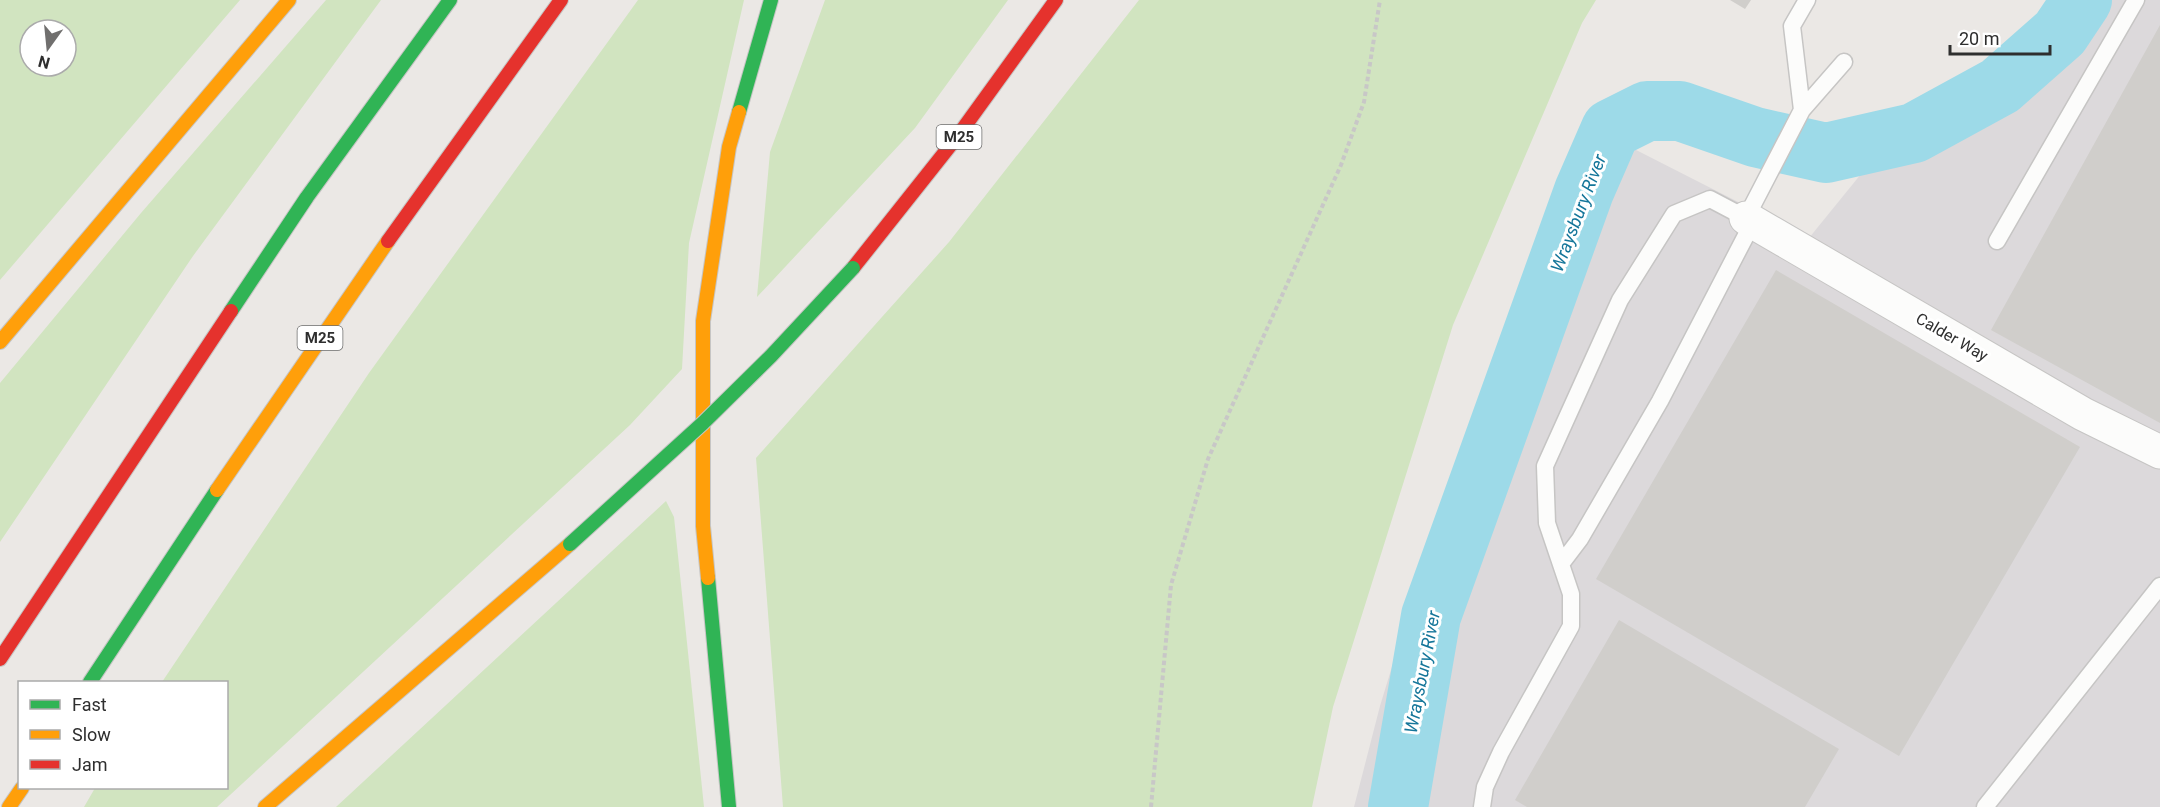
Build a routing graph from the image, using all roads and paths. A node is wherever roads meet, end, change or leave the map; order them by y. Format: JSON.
{"nodes":[{"id":1,"x":289,"y":0,"type":"edge"},
{"id":2,"x":450,"y":0,"type":"edge"},
{"id":3,"x":561,"y":0,"type":"edge"},
{"id":4,"x":771,"y":0,"type":"edge"},
{"id":5,"x":1056,"y":0,"type":"edge"},
{"id":6,"x":1380,"y":0,"type":"edge"},
{"id":7,"x":1807,"y":0,"type":"edge"},
{"id":8,"x":2136,"y":0,"type":"edge"},
{"id":9,"x":1844,"y":62,"type":"dead end"},
{"id":10,"x":1802,"y":110,"type":"junction"},
{"id":11,"x":1750,"y":220,"type":"junction"},
{"id":12,"x":1997,"y":242,"type":"dead end"},
{"id":13,"x":0,"y":342,"type":"edge"},
{"id":14,"x":703,"y":423,"type":"junction"},
{"id":15,"x":2160,"y":452,"type":"edge"},
{"id":16,"x":1560,"y":564,"type":"junction"},
{"id":17,"x":2160,"y":586,"type":"edge"},
{"id":18,"x":0,"y":659,"type":"edge"},
{"id":19,"x":91,"y":681,"type":"edge"},
{"id":20,"x":21,"y":789,"type":"edge"},
{"id":21,"x":9,"y":807,"type":"edge"},
{"id":22,"x":265,"y":807,"type":"edge"},
{"id":23,"x":729,"y":807,"type":"edge"},
{"id":24,"x":1151,"y":807,"type":"edge"},
{"id":25,"x":1482,"y":807,"type":"edge"},
{"id":26,"x":1985,"y":807,"type":"edge"}],
"edges":[{"from":1,"to":13,"type":"highway"},
{"from":2,"to":18,"type":"highway"},
{"from":3,"to":19,"type":"highway","number":"M25"},
{"from":4,"to":14,"type":"highway"},
{"from":5,"to":14,"type":"highway","number":"M25","bridge":true},
{"from":6,"to":24,"type":"path"},
{"from":7,"to":10,"type":"lane"},
{"from":8,"to":12,"type":"lane"},
{"from":9,"to":10,"type":"lane"},
{"from":10,"to":11,"type":"lane"},
{"from":11,"to":15,"type":"street","name":"Calder Way"},
{"from":11,"to":16,"type":"lane"},
{"from":11,"to":16,"type":"lane"},
{"from":14,"to":22,"type":"highway","number":"M25","bridge":true},
{"from":14,"to":23,"type":"highway"},
{"from":16,"to":25,"type":"lane"},
{"from":17,"to":26,"type":"lane"},
{"from":20,"to":21,"type":"highway"}]}
